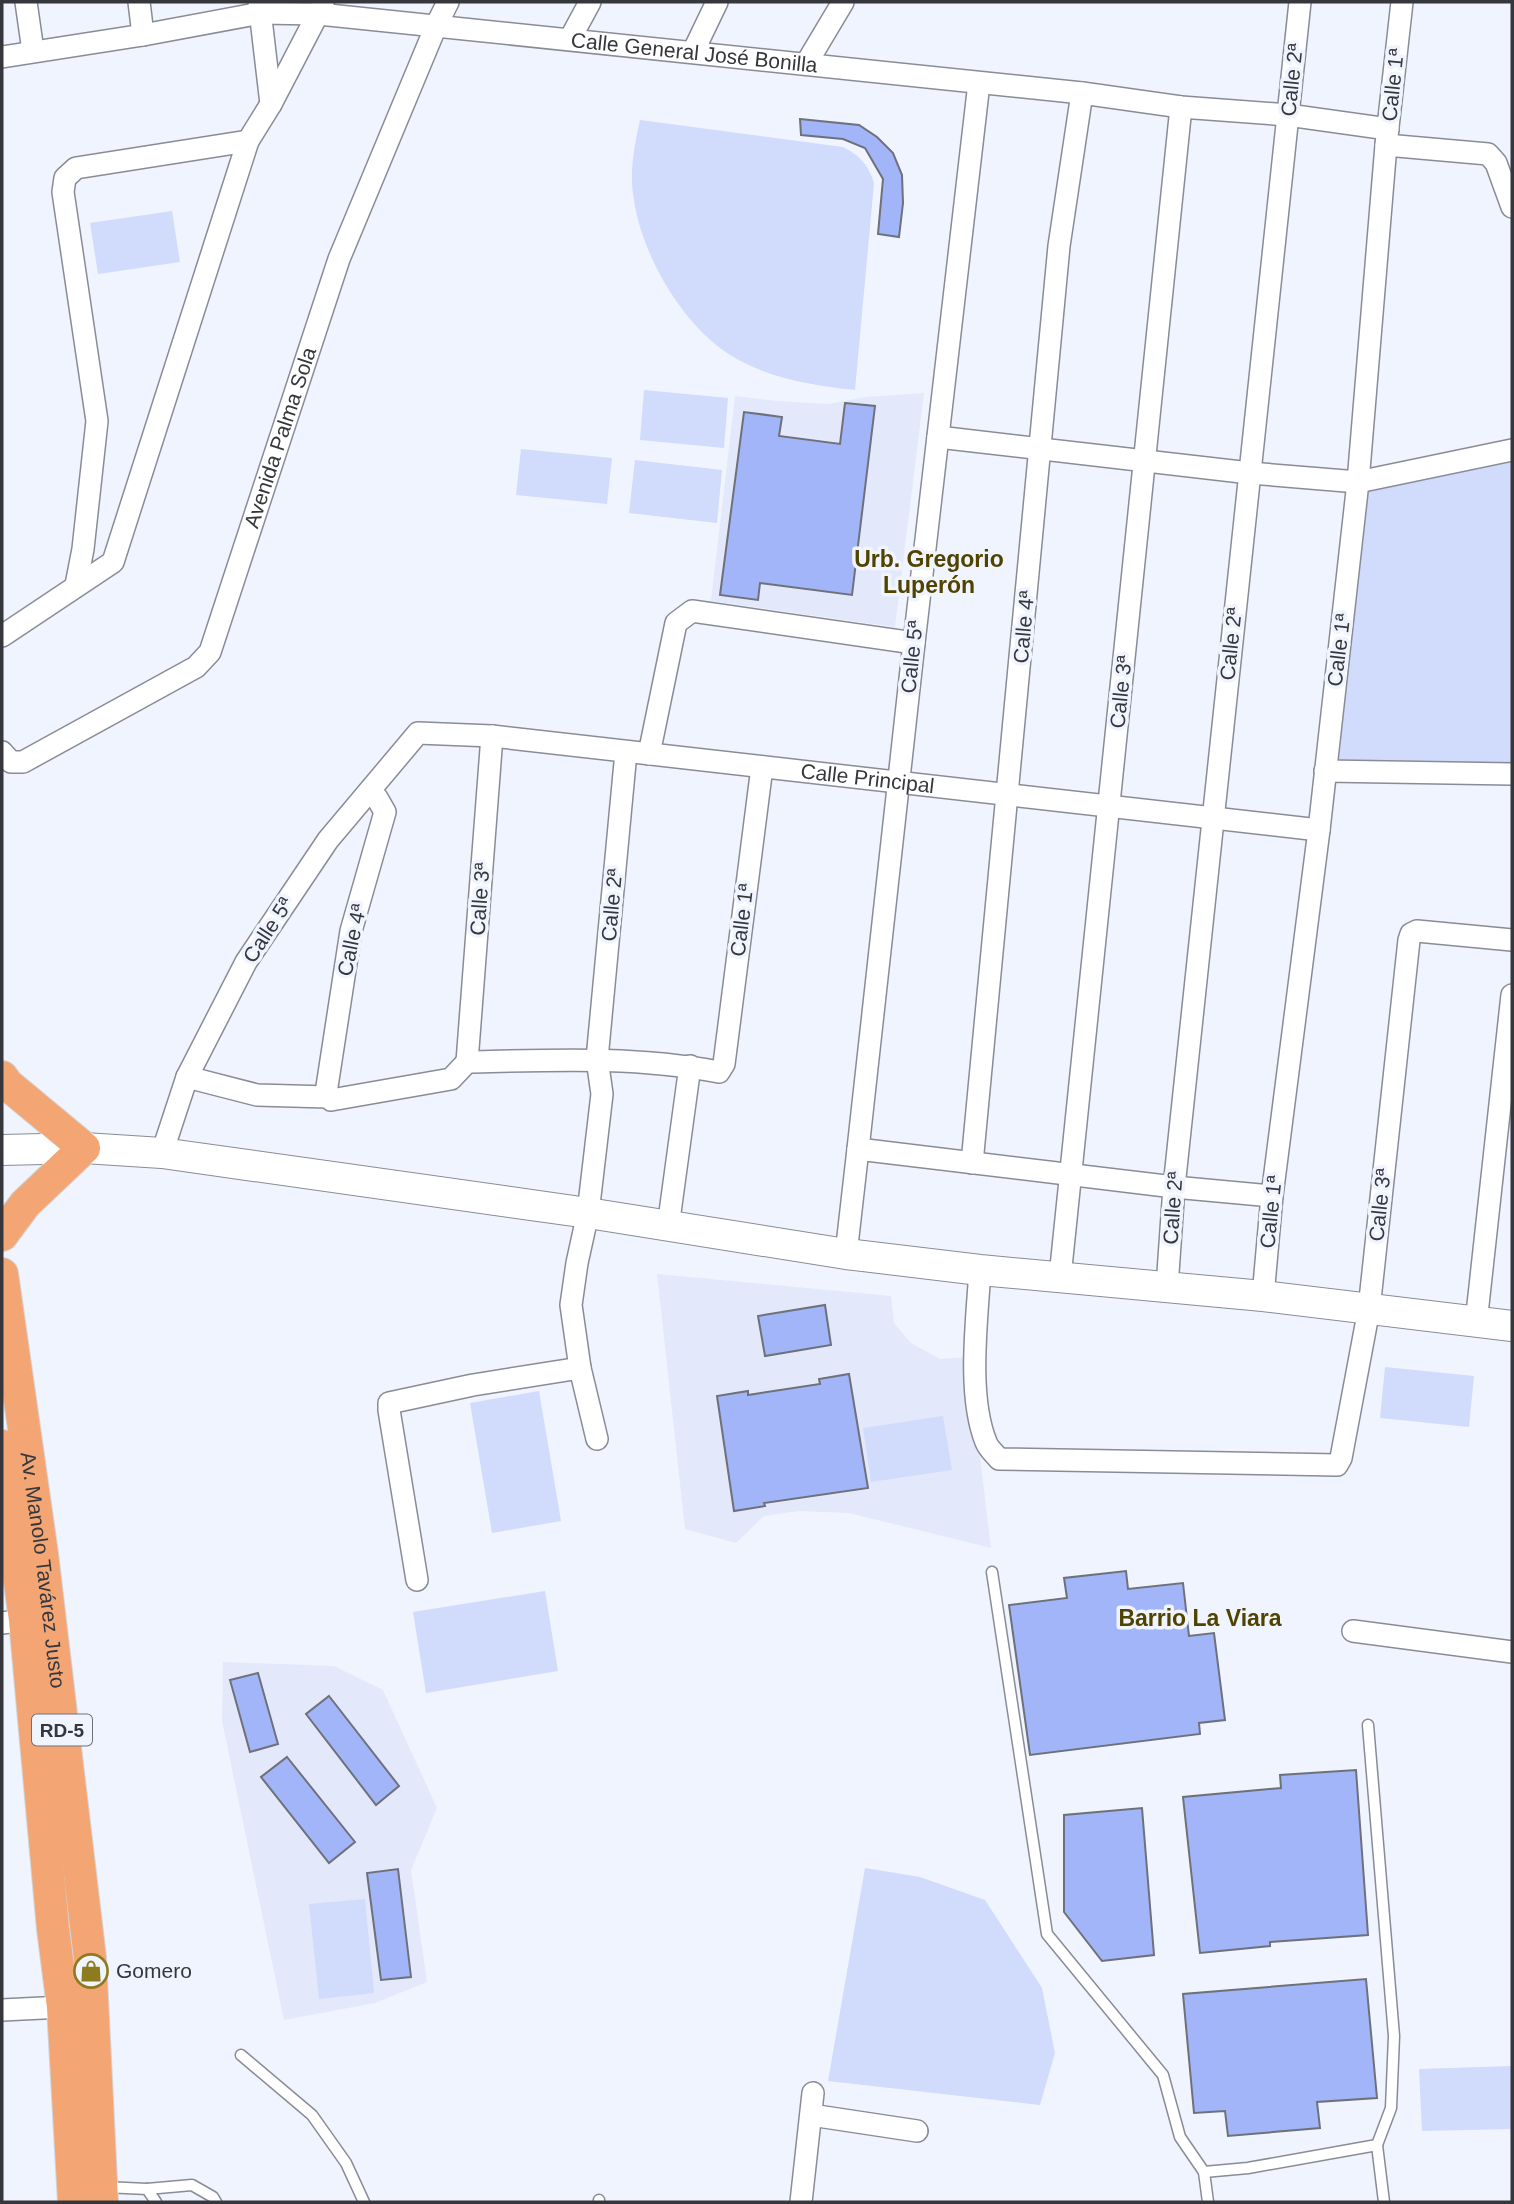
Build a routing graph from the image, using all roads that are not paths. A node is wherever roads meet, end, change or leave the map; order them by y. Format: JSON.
{"nodes":[{"id":1,"x":26,"y":2,"type":"edge"},
{"id":2,"x":139,"y":2,"type":"edge"},
{"id":3,"x":448,"y":2,"type":"edge"},
{"id":4,"x":590,"y":2,"type":"edge"},
{"id":5,"x":717,"y":2,"type":"edge"},
{"id":6,"x":843,"y":2,"type":"edge"},
{"id":7,"x":1300,"y":2,"type":"edge"},
{"id":8,"x":1402,"y":2,"type":"edge"},
{"id":9,"x":260,"y":8,"type":"edge"},
{"id":10,"x":322,"y":8,"type":"edge"},
{"id":11,"x":436,"y":26,"type":"junction"},
{"id":12,"x":143,"y":35,"type":"junction"},
{"id":13,"x":570,"y":39,"type":"junction"},
{"id":14,"x":33,"y":51,"type":"junction"},
{"id":15,"x":693,"y":52,"type":"junction"},
{"id":16,"x":2,"y":57,"type":"edge"},
{"id":17,"x":806,"y":64,"type":"junction"},
{"id":18,"x":979,"y":83,"type":"junction"},
{"id":19,"x":1082,"y":93,"type":"junction"},
{"id":20,"x":271,"y":104,"type":"junction"},
{"id":21,"x":1181,"y":107,"type":"junction"},
{"id":22,"x":1288,"y":115,"type":"junction"},
{"id":23,"x":1387,"y":137,"type":"junction"},
{"id":24,"x":248,"y":141,"type":"junction"},
{"id":25,"x":1512,"y":207,"type":"edge"},
{"id":26,"x":938,"y":437,"type":"junction"},
{"id":27,"x":1040,"y":449,"type":"junction"},
{"id":28,"x":1512,"y":450,"type":"edge"},
{"id":29,"x":1145,"y":461,"type":"junction"},
{"id":30,"x":1250,"y":473,"type":"junction"},
{"id":31,"x":1358,"y":482,"type":"junction"},
{"id":32,"x":76,"y":586,"type":"junction"},
{"id":33,"x":2,"y":636,"type":"edge"},
{"id":34,"x":914,"y":643,"type":"junction"},
{"id":35,"x":418,"y":733,"type":"joint"},
{"id":36,"x":492,"y":736,"type":"junction"},
{"id":37,"x":2,"y":752,"type":"edge"},
{"id":38,"x":626,"y":752,"type":"junction"},
{"id":39,"x":649,"y":754,"type":"junction"},
{"id":40,"x":762,"y":767,"type":"junction"},
{"id":41,"x":1325,"y":771,"type":"junction"},
{"id":42,"x":1512,"y":774,"type":"edge"},
{"id":43,"x":900,"y":783,"type":"junction"},
{"id":44,"x":369,"y":792,"type":"junction"},
{"id":45,"x":1008,"y":795,"type":"junction"},
{"id":46,"x":1109,"y":806,"type":"junction"},
{"id":47,"x":1213,"y":818,"type":"junction"},
{"id":48,"x":1318,"y":830,"type":"junction"},
{"id":49,"x":1512,"y":940,"type":"edge"},
{"id":50,"x":1512,"y":995,"type":"edge"},
{"id":51,"x":597,"y":1059,"type":"junction"},
{"id":52,"x":467,"y":1062,"type":"junction"},
{"id":53,"x":690,"y":1066,"type":"junction"},
{"id":54,"x":2,"y":1077,"type":"edge"},
{"id":55,"x":187,"y":1077,"type":"junction"},
{"id":56,"x":328,"y":1097,"type":"junction"},
{"id":57,"x":84,"y":1148,"type":"junction"},
{"id":58,"x":858,"y":1149,"type":"junction"},
{"id":59,"x":2,"y":1150,"type":"edge"},
{"id":60,"x":162,"y":1153,"type":"junction"},
{"id":61,"x":972,"y":1163,"type":"junction"},
{"id":62,"x":1070,"y":1174,"type":"junction"},
{"id":63,"x":1174,"y":1187,"type":"junction"},
{"id":64,"x":1272,"y":1196,"type":"junction"},
{"id":65,"x":588,"y":1213,"type":"junction"},
{"id":66,"x":668,"y":1227,"type":"junction"},
{"id":67,"x":2,"y":1236,"type":"edge"},
{"id":68,"x":846,"y":1254,"type":"junction"},
{"id":69,"x":980,"y":1270,"type":"junction"},
{"id":70,"x":2,"y":1274,"type":"edge"},
{"id":71,"x":1060,"y":1277,"type":"junction"},
{"id":72,"x":1167,"y":1287,"type":"junction"},
{"id":73,"x":1263,"y":1296,"type":"junction"},
{"id":74,"x":1369,"y":1309,"type":"junction"},
{"id":75,"x":1476,"y":1323,"type":"junction"},
{"id":76,"x":1512,"y":1326,"type":"edge"},
{"id":77,"x":580,"y":1368,"type":"junction"},
{"id":78,"x":597,"y":1439,"type":"dead end"},
{"id":79,"x":3,"y":1464,"type":"edge"},
{"id":80,"x":7,"y":1537,"type":"edge"},
{"id":81,"x":992,"y":1572,"type":"dead end"},
{"id":82,"x":417,"y":1580,"type":"dead end"},
{"id":83,"x":13,"y":1622,"type":"edge"},
{"id":84,"x":1353,"y":1631,"type":"dead end"},
{"id":85,"x":1512,"y":1652,"type":"edge"},
{"id":86,"x":1368,"y":1725,"type":"dead end"},
{"id":87,"x":63,"y":2007,"type":"junction"},
{"id":88,"x":2,"y":2010,"type":"edge"},
{"id":89,"x":241,"y":2055,"type":"dead end"},
{"id":90,"x":813,"y":2093,"type":"dead end"},
{"id":91,"x":811,"y":2115,"type":"junction"},
{"id":92,"x":917,"y":2132,"type":"dead end"},
{"id":93,"x":1377,"y":2145,"type":"junction"},
{"id":94,"x":1204,"y":2172,"type":"junction"},
{"id":95,"x":147,"y":2189,"type":"junction"},
{"id":96,"x":104,"y":2197,"type":"edge"},
{"id":97,"x":74,"y":2202,"type":"edge"},
{"id":98,"x":156,"y":2202,"type":"edge"},
{"id":99,"x":216,"y":2202,"type":"edge"},
{"id":100,"x":364,"y":2202,"type":"edge"},
{"id":101,"x":801,"y":2202,"type":"edge"},
{"id":102,"x":1208,"y":2202,"type":"edge"},
{"id":103,"x":1384,"y":2202,"type":"edge"}],
"edges":[{"from":1,"to":14,"type":"street"},
{"from":2,"to":12,"type":"street"},
{"from":3,"to":11,"type":"street","name":"Avenida Palma Sola"},
{"from":4,"to":13,"type":"street"},
{"from":5,"to":15,"type":"street"},
{"from":6,"to":17,"type":"street"},
{"from":7,"to":22,"type":"street","name":"Calle 2ª"},
{"from":8,"to":23,"type":"street","name":"Calle 1ª"},
{"from":9,"to":10,"type":"street","name":"Calle General José Bonilla"},
{"from":9,"to":12,"type":"street","name":"Calle General José Bonilla"},
{"from":9,"to":20,"type":"street"},
{"from":10,"to":11,"type":"street","name":"Calle General José Bonilla"},
{"from":10,"to":20,"type":"street"},
{"from":11,"to":13,"type":"street","name":"Calle General José Bonilla"},
{"from":11,"to":37,"type":"street","name":"Avenida Palma Sola"},
{"from":12,"to":14,"type":"street","name":"Calle General José Bonilla"},
{"from":13,"to":15,"type":"street","name":"Calle General José Bonilla"},
{"from":14,"to":16,"type":"street","name":"Calle General José Bonilla"},
{"from":15,"to":17,"type":"street","name":"Calle General José Bonilla"},
{"from":17,"to":18,"type":"street","name":"Calle General José Bonilla"},
{"from":18,"to":19,"type":"street","name":"Calle General José Bonilla"},
{"from":18,"to":26,"type":"street","name":"Calle 5ª"},
{"from":19,"to":21,"type":"street","name":"Calle General José Bonilla"},
{"from":19,"to":27,"type":"street","name":"Calle 4ª"},
{"from":20,"to":24,"type":"street"},
{"from":21,"to":22,"type":"street","name":"Calle General José Bonilla"},
{"from":21,"to":29,"type":"street","name":"Calle 3ª"},
{"from":22,"to":23,"type":"street","name":"Calle General José Bonilla"},
{"from":22,"to":30,"type":"street","name":"Calle 2ª"},
{"from":23,"to":25,"type":"street","name":"Calle General José Bonilla"},
{"from":23,"to":31,"type":"street","name":"Calle 1ª"},
{"from":24,"to":32,"type":"street"},
{"from":24,"to":32,"type":"street"},
{"from":26,"to":27,"type":"street"},
{"from":26,"to":34,"type":"street","name":"Calle 5ª"},
{"from":27,"to":29,"type":"street"},
{"from":27,"to":45,"type":"street","name":"Calle 4ª"},
{"from":28,"to":31,"type":"street"},
{"from":29,"to":30,"type":"street"},
{"from":29,"to":46,"type":"street","name":"Calle 3ª"},
{"from":30,"to":31,"type":"street"},
{"from":30,"to":47,"type":"street","name":"Calle 2ª"},
{"from":31,"to":41,"type":"street","name":"Calle 1ª"},
{"from":32,"to":33,"type":"street"},
{"from":34,"to":39,"type":"street"},
{"from":34,"to":43,"type":"street","name":"Calle 5ª"},
{"from":35,"to":36,"type":"street","name":"Calle Principal"},
{"from":35,"to":44,"type":"street","name":"Calle 5ª"},
{"from":36,"to":38,"type":"street","name":"Calle Principal"},
{"from":36,"to":52,"type":"street","name":"Calle 3ª"},
{"from":38,"to":39,"type":"street","name":"Calle Principal"},
{"from":38,"to":51,"type":"street","name":"Calle 2ª"},
{"from":39,"to":40,"type":"street","name":"Calle Principal"},
{"from":40,"to":43,"type":"street","name":"Calle Principal"},
{"from":40,"to":53,"type":"street","name":"Calle 1ª"},
{"from":41,"to":42,"type":"street"},
{"from":41,"to":48,"type":"street","name":"Calle 1ª"},
{"from":43,"to":45,"type":"street","name":"Calle Principal"},
{"from":43,"to":58,"type":"street","name":"Calle 5ª"},
{"from":44,"to":55,"type":"street","name":"Calle 5ª"},
{"from":44,"to":56,"type":"street","name":"Calle 4ª"},
{"from":45,"to":46,"type":"street","name":"Calle Principal"},
{"from":45,"to":61,"type":"street","name":"Calle 4ª"},
{"from":46,"to":47,"type":"street","name":"Calle Principal"},
{"from":46,"to":62,"type":"street","name":"Calle 3ª"},
{"from":47,"to":48,"type":"street","name":"Calle Principal"},
{"from":47,"to":63,"type":"street","name":"Calle 2ª"},
{"from":48,"to":64,"type":"street","name":"Calle 1ª"},
{"from":49,"to":74,"type":"street","name":"Calle 3ª"},
{"from":50,"to":75,"type":"street"},
{"from":51,"to":52,"type":"street"},
{"from":51,"to":53,"type":"street"},
{"from":51,"to":65,"type":"street","name":"Calle 2ª"},
{"from":52,"to":56,"type":"street"},
{"from":53,"to":66,"type":"street"},
{"from":54,"to":57,"type":"main road"},
{"from":55,"to":56,"type":"street"},
{"from":55,"to":60,"type":"street","name":"Calle 5ª"},
{"from":57,"to":59,"type":"street"},
{"from":57,"to":60,"type":"street"},
{"from":57,"to":67,"type":"main road"},
{"from":58,"to":61,"type":"street"},
{"from":58,"to":68,"type":"street","name":"Calle 5ª"},
{"from":60,"to":65,"type":"street"},
{"from":61,"to":62,"type":"street"},
{"from":62,"to":63,"type":"street"},
{"from":62,"to":71,"type":"street","name":"Calle 3ª"},
{"from":63,"to":64,"type":"street"},
{"from":63,"to":72,"type":"street","name":"Calle 2ª"},
{"from":64,"to":73,"type":"street","name":"Calle 1ª"},
{"from":65,"to":66,"type":"street"},
{"from":65,"to":77,"type":"street","name":"Calle 2ª"},
{"from":66,"to":68,"type":"street"},
{"from":68,"to":69,"type":"street"},
{"from":69,"to":71,"type":"street"},
{"from":69,"to":74,"type":"street","name":"Calle 3ª"},
{"from":70,"to":96,"type":"main road","name":"Av. Manolo Tavárez Justo","number":"RD-5"},
{"from":71,"to":72,"type":"street"},
{"from":72,"to":73,"type":"street"},
{"from":73,"to":74,"type":"street"},
{"from":74,"to":75,"type":"street"},
{"from":75,"to":76,"type":"street"},
{"from":77,"to":78,"type":"street","name":"Calle 2ª"},
{"from":77,"to":82,"type":"street"},
{"from":79,"to":80,"type":"main road","name":"Av. Manolo Tavárez Justo","number":"RD-5"},
{"from":80,"to":83,"type":"main road","name":"Av. Manolo Tavárez Justo","number":"RD-5"},
{"from":81,"to":94,"type":"lane"},
{"from":83,"to":87,"type":"main road","name":"Av. Manolo Tavárez Justo","number":"RD-5"},
{"from":84,"to":85,"type":"street"},
{"from":86,"to":93,"type":"lane"},
{"from":87,"to":88,"type":"street"},
{"from":87,"to":97,"type":"main road","name":"Av. Manolo Tavárez Justo","number":"RD-5"},
{"from":89,"to":100,"type":"lane"},
{"from":90,"to":91,"type":"street"},
{"from":91,"to":92,"type":"street"},
{"from":91,"to":101,"type":"street"},
{"from":93,"to":94,"type":"lane"},
{"from":93,"to":103,"type":"lane"},
{"from":94,"to":102,"type":"lane"},
{"from":95,"to":96,"type":"lane"},
{"from":95,"to":98,"type":"lane"},
{"from":95,"to":99,"type":"lane"}]}
